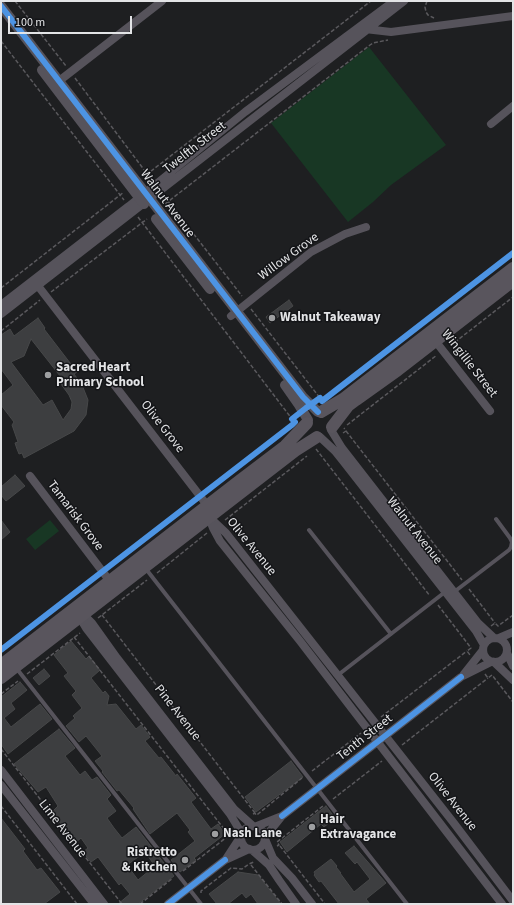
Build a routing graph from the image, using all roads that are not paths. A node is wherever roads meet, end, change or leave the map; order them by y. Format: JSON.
{"nodes":[{"id":1,"x":162,"y":1,"type":"edge"},
{"id":2,"x":394,"y":1,"type":"edge"},
{"id":3,"x":404,"y":1,"type":"edge"},
{"id":4,"x":1,"y":6,"type":"edge"},
{"id":5,"x":513,"y":16,"type":"edge"},
{"id":6,"x":378,"y":17,"type":"junction"},
{"id":7,"x":1,"y":18,"type":"edge"},
{"id":8,"x":364,"y":28,"type":"junction"},
{"id":9,"x":391,"y":36,"type":"junction"},
{"id":10,"x":58,"y":81,"type":"junction"},
{"id":11,"x":513,"y":106,"type":"edge"},
{"id":12,"x":491,"y":124,"type":"dead end"},
{"id":13,"x":134,"y":185,"type":"junction"},
{"id":14,"x":144,"y":198,"type":"junction"},
{"id":15,"x":366,"y":227,"type":"dead end"},
{"id":16,"x":513,"y":268,"type":"edge"},
{"id":17,"x":513,"y":281,"type":"edge"},
{"id":18,"x":36,"y":283,"type":"junction"},
{"id":19,"x":1,"y":305,"type":"edge"},
{"id":20,"x":1,"y":314,"type":"edge"},
{"id":21,"x":233,"y":314,"type":"junction"},
{"id":22,"x":436,"y":341,"type":"junction"},
{"id":23,"x":490,"y":411,"type":"dead end"},
{"id":24,"x":311,"y":414,"type":"junction"},
{"id":25,"x":333,"y":432,"type":"junction"},
{"id":26,"x":315,"y":439,"type":"junction"},
{"id":27,"x":30,"y":476,"type":"dead end"},
{"id":28,"x":212,"y":518,"type":"junction"},
{"id":29,"x":496,"y":519,"type":"dead end"},
{"id":30,"x":309,"y":530,"type":"dead end"},
{"id":31,"x":145,"y":567,"type":"junction"},
{"id":32,"x":113,"y":585,"type":"junction"},
{"id":33,"x":445,"y":592,"type":"junction"},
{"id":34,"x":454,"y":592,"type":"junction"},
{"id":35,"x":78,"y":612,"type":"junction"},
{"id":36,"x":89,"y":626,"type":"junction"},
{"id":37,"x":513,"y":632,"type":"edge"},
{"id":38,"x":391,"y":634,"type":"junction"},
{"id":39,"x":497,"y":638,"type":"junction"},
{"id":40,"x":513,"y":642,"type":"edge"},
{"id":41,"x":483,"y":647,"type":"junction"},
{"id":42,"x":507,"y":652,"type":"junction"},
{"id":43,"x":492,"y":662,"type":"junction"},
{"id":44,"x":8,"y":664,"type":"edge"},
{"id":45,"x":477,"y":664,"type":"junction"},
{"id":46,"x":513,"y":666,"type":"edge"},
{"id":47,"x":337,"y":675,"type":"junction"},
{"id":48,"x":1,"y":678,"type":"edge"},
{"id":49,"x":513,"y":680,"type":"edge"},
{"id":50,"x":385,"y":736,"type":"junction"},
{"id":51,"x":377,"y":742,"type":"junction"},
{"id":52,"x":1,"y":770,"type":"edge"},
{"id":53,"x":1,"y":785,"type":"edge"},
{"id":54,"x":317,"y":789,"type":"junction"},
{"id":55,"x":282,"y":816,"type":"junction"},
{"id":56,"x":255,"y":826,"type":"junction"},
{"id":57,"x":242,"y":835,"type":"junction"},
{"id":58,"x":265,"y":838,"type":"junction"},
{"id":59,"x":250,"y":849,"type":"junction"},
{"id":60,"x":225,"y":860,"type":"junction"},
{"id":61,"x":188,"y":889,"type":"junction"},
{"id":62,"x":513,"y":901,"type":"edge"},
{"id":63,"x":201,"y":903,"type":"edge"},
{"id":64,"x":94,"y":904,"type":"edge"},
{"id":65,"x":104,"y":904,"type":"edge"},
{"id":66,"x":168,"y":904,"type":"edge"},
{"id":67,"x":296,"y":904,"type":"edge"},
{"id":68,"x":312,"y":904,"type":"edge"},
{"id":69,"x":407,"y":904,"type":"edge"},
{"id":70,"x":502,"y":904,"type":"edge"}],
"edges":[{"from":1,"to":10,"type":"street"},
{"from":2,"to":6,"type":"street","name":"Twelfth Street"},
{"from":3,"to":6,"type":"street","name":"Twelfth Street"},
{"from":4,"to":10,"type":"street","name":"Walnut Avenue"},
{"from":5,"to":9,"type":"street"},
{"from":6,"to":8,"type":"street","name":"Twelfth Street"},
{"from":6,"to":9,"type":"street"},
{"from":7,"to":13,"type":"street","name":"Walnut Avenue"},
{"from":8,"to":9,"type":"street"},
{"from":8,"to":14,"type":"street","name":"Twelfth Street"},
{"from":10,"to":13,"type":"street","name":"Walnut Avenue"},
{"from":11,"to":12,"type":"street"},
{"from":13,"to":14,"type":"street","name":"Walnut Avenue"},
{"from":14,"to":18,"type":"street","name":"Twelfth Street"},
{"from":14,"to":21,"type":"street","name":"Walnut Avenue"},
{"from":15,"to":21,"type":"street","name":"Willow Grove"},
{"from":16,"to":22,"type":"main road"},
{"from":17,"to":22,"type":"main road"},
{"from":18,"to":19,"type":"street","name":"Twelfth Street"},
{"from":18,"to":20,"type":"street","name":"Twelfth Street"},
{"from":18,"to":28,"type":"street","name":"Olive Grove"},
{"from":21,"to":24,"type":"street","name":"Walnut Avenue"},
{"from":22,"to":23,"type":"street","name":"Wingillie Street"},
{"from":22,"to":24,"type":"main road"},
{"from":22,"to":25,"type":"main road"},
{"from":24,"to":25,"type":"main road"},
{"from":24,"to":26,"type":"main road"},
{"from":24,"to":28,"type":"main road"},
{"from":25,"to":26,"type":"main road"},
{"from":25,"to":34,"type":"street","name":"Walnut Avenue"},
{"from":26,"to":28,"type":"main road"},
{"from":26,"to":33,"type":"street","name":"Walnut Avenue"},
{"from":27,"to":32,"type":"street","name":"Tamarisk Grove"},
{"from":28,"to":31,"type":"main road"},
{"from":28,"to":47,"type":"street","name":"Olive Avenue"},
{"from":28,"to":51,"type":"street","name":"Olive Avenue"},
{"from":29,"to":34,"type":"lane"},
{"from":30,"to":38,"type":"lane"},
{"from":31,"to":32,"type":"main road"},
{"from":31,"to":54,"type":"lane"},
{"from":32,"to":35,"type":"main road"},
{"from":32,"to":35,"type":"main road"},
{"from":33,"to":38,"type":"lane"},
{"from":33,"to":41,"type":"street","name":"Walnut Avenue"},
{"from":34,"to":39,"type":"street","name":"Walnut Avenue"},
{"from":35,"to":36,"type":"street","name":"Pine Avenue"},
{"from":35,"to":44,"type":"main road"},
{"from":35,"to":44,"type":"main road"},
{"from":36,"to":56,"type":"street","name":"Pine Avenue"},
{"from":36,"to":57,"type":"street","name":"Pine Avenue"},
{"from":37,"to":39,"type":"street"},
{"from":38,"to":47,"type":"lane"},
{"from":39,"to":41,"type":"street"},
{"from":39,"to":42,"type":"street"},
{"from":40,"to":42,"type":"street"},
{"from":41,"to":43,"type":"street"},
{"from":41,"to":45,"type":"street","name":"Tenth Street"},
{"from":42,"to":43,"type":"street"},
{"from":42,"to":46,"type":"street"},
{"from":43,"to":45,"type":"street","name":"Tenth Street"},
{"from":43,"to":49,"type":"street"},
{"from":44,"to":48,"type":"main road"},
{"from":44,"to":61,"type":"lane"},
{"from":45,"to":50,"type":"street","name":"Tenth Street"},
{"from":47,"to":50,"type":"street","name":"Olive Avenue"},
{"from":50,"to":51,"type":"street","name":"Tenth Street"},
{"from":50,"to":62,"type":"street","name":"Olive Avenue"},
{"from":51,"to":54,"type":"street","name":"Tenth Street"},
{"from":51,"to":70,"type":"street","name":"Olive Avenue"},
{"from":52,"to":65,"type":"street","name":"Lime Avenue"},
{"from":53,"to":64,"type":"street","name":"Lime Avenue"},
{"from":54,"to":55,"type":"street","name":"Tenth Street"},
{"from":54,"to":69,"type":"lane"},
{"from":55,"to":56,"type":"street","name":"Tenth Street"},
{"from":55,"to":58,"type":"street","name":"Tenth Street"},
{"from":56,"to":57,"type":"street"},
{"from":56,"to":58,"type":"street"},
{"from":57,"to":59,"type":"street"},
{"from":57,"to":60,"type":"street"},
{"from":58,"to":59,"type":"street"},
{"from":58,"to":68,"type":"street"},
{"from":59,"to":60,"type":"street"},
{"from":59,"to":67,"type":"street"},
{"from":60,"to":61,"type":"street"},
{"from":61,"to":63,"type":"lane"},
{"from":61,"to":66,"type":"street"}]}
